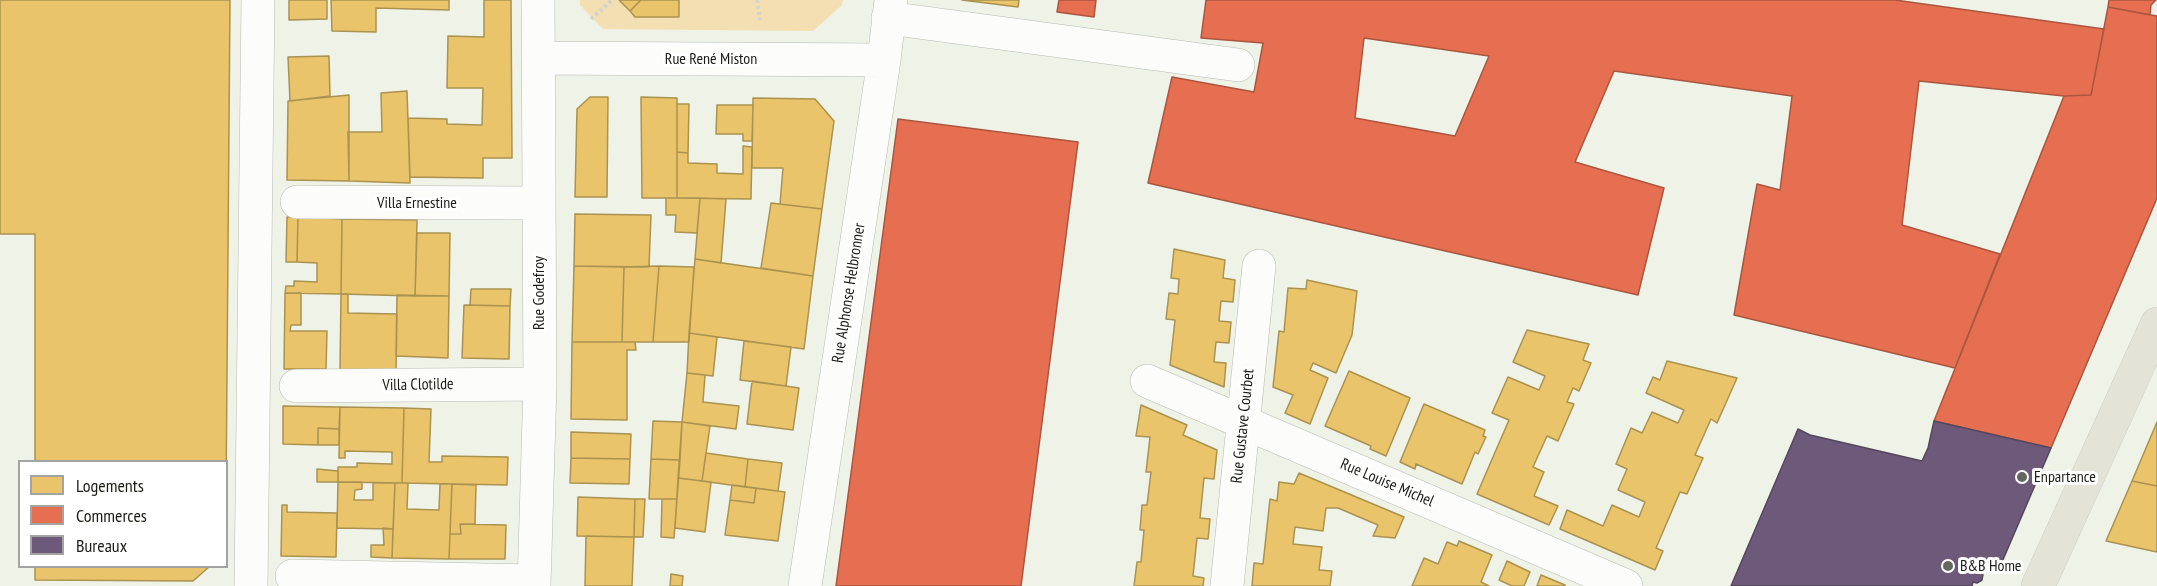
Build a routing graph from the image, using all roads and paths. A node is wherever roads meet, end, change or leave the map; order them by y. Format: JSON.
{"nodes":[{"id":1,"x":258,"y":0,"type":"edge"},
{"id":2,"x":538,"y":0,"type":"edge"},
{"id":3,"x":612,"y":0,"type":"edge"},
{"id":4,"x":890,"y":9,"type":"edge"},
{"id":5,"x":585,"y":22,"type":"dead end"},
{"id":6,"x":538,"y":58,"type":"junction"},
{"id":7,"x":884,"y":60,"type":"junction"},
{"id":8,"x":1238,"y":65,"type":"dead end"},
{"id":9,"x":297,"y":202,"type":"dead end"},
{"id":10,"x":538,"y":203,"type":"junction"},
{"id":11,"x":1258,"y":266,"type":"dead end"},
{"id":12,"x":2157,"y":324,"type":"edge"},
{"id":13,"x":1147,"y":381,"type":"dead end"},
{"id":14,"x":540,"y":384,"type":"junction"},
{"id":15,"x":296,"y":386,"type":"dead end"},
{"id":16,"x":1243,"y":421,"type":"junction"},
{"id":17,"x":292,"y":576,"type":"dead end"},
{"id":18,"x":534,"y":584,"type":"edge"},
{"id":19,"x":251,"y":586,"type":"edge"},
{"id":20,"x":805,"y":586,"type":"edge"},
{"id":21,"x":1227,"y":586,"type":"edge"},
{"id":22,"x":1626,"y":586,"type":"edge"},
{"id":23,"x":2038,"y":586,"type":"edge"}],
"edges":[{"from":1,"to":19,"type":"street"},
{"from":2,"to":6,"type":"street","name":"Rue Godefroy"},
{"from":3,"to":5,"type":"path"},
{"from":4,"to":7,"type":"street","name":"Rue Alphonse Helbronner"},
{"from":4,"to":8,"type":"street"},
{"from":6,"to":7,"type":"street","name":"Rue René Miston"},
{"from":6,"to":10,"type":"street","name":"Rue Godefroy"},
{"from":7,"to":20,"type":"street","name":"Rue Alphonse Helbronner"},
{"from":9,"to":10,"type":"street","name":"Villa Ernestine"},
{"from":10,"to":14,"type":"street","name":"Rue Godefroy"},
{"from":11,"to":16,"type":"street","name":"Rue Gustave Courbet"},
{"from":12,"to":23,"type":"main road"},
{"from":13,"to":16,"type":"street","name":"Rue Louise Michel"},
{"from":14,"to":15,"type":"street","name":"Villa Clotilde"},
{"from":14,"to":18,"type":"street","name":"Rue Godefroy"},
{"from":16,"to":21,"type":"street","name":"Rue Gustave Courbet"},
{"from":16,"to":22,"type":"street","name":"Rue Louise Michel"},
{"from":17,"to":18,"type":"street"}]}
